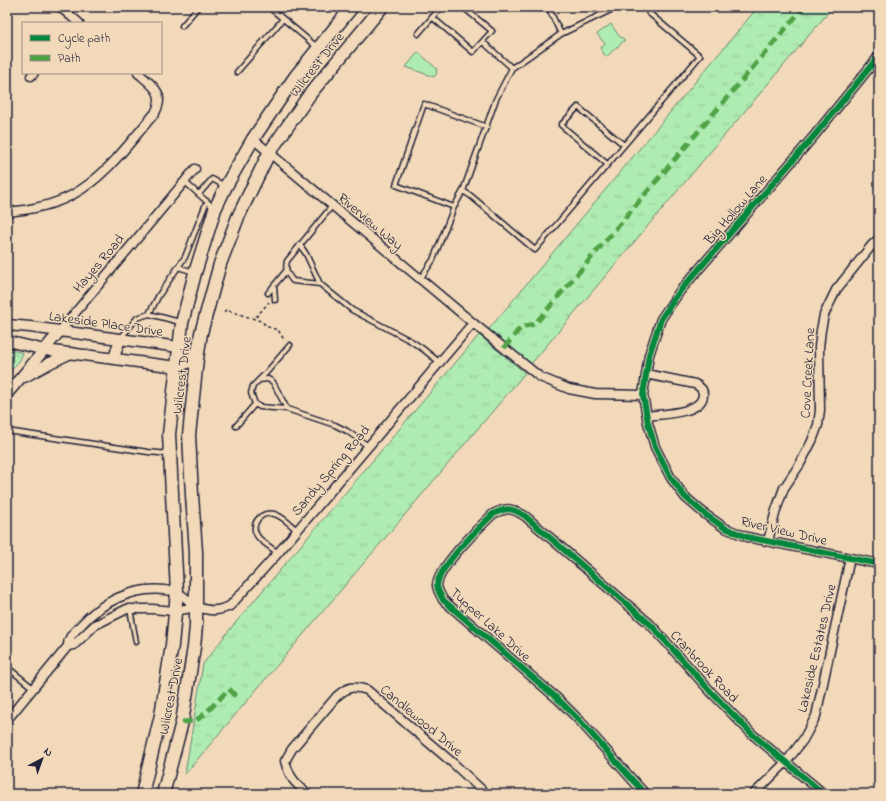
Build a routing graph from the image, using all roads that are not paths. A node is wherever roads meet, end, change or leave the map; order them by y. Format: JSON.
{"nodes":[{"id":1,"x":60,"y":7,"type":"edge"},
{"id":2,"x":198,"y":7,"type":"edge"},
{"id":3,"x":269,"y":7,"type":"edge"},
{"id":4,"x":382,"y":7,"type":"edge"},
{"id":5,"x":441,"y":7,"type":"edge"},
{"id":6,"x":463,"y":7,"type":"edge"},
{"id":7,"x":548,"y":7,"type":"edge"},
{"id":8,"x":618,"y":7,"type":"edge"},
{"id":9,"x":644,"y":7,"type":"edge"},
{"id":10,"x":348,"y":9,"type":"edge"},
{"id":11,"x":432,"y":17,"type":"junction"},
{"id":12,"x":283,"y":19,"type":"junction"},
{"id":13,"x":78,"y":22,"type":"edge"},
{"id":14,"x":182,"y":26,"type":"dead end"},
{"id":15,"x":418,"y":34,"type":"dead end"},
{"id":16,"x":561,"y":34,"type":"junction"},
{"id":17,"x":483,"y":42,"type":"junction"},
{"id":18,"x":319,"y":48,"type":"junction"},
{"id":19,"x":879,"y":56,"type":"edge"},
{"id":20,"x":512,"y":68,"type":"junction"},
{"id":21,"x":236,"y":72,"type":"dead end"},
{"id":22,"x":139,"y":74,"type":"edge"},
{"id":23,"x":487,"y":126,"type":"junction"},
{"id":24,"x":253,"y":139,"type":"junction"},
{"id":25,"x":624,"y":145,"type":"junction"},
{"id":26,"x":269,"y":152,"type":"junction"},
{"id":27,"x":607,"y":164,"type":"junction"},
{"id":28,"x":195,"y":169,"type":"dead end"},
{"id":29,"x":185,"y":181,"type":"junction"},
{"id":30,"x":226,"y":186,"type":"junction"},
{"id":31,"x":463,"y":191,"type":"junction"},
{"id":32,"x":199,"y":194,"type":"junction"},
{"id":33,"x":211,"y":205,"type":"junction"},
{"id":34,"x":332,"y":206,"type":"junction"},
{"id":35,"x":454,"y":207,"type":"junction"},
{"id":36,"x":7,"y":212,"type":"edge"},
{"id":37,"x":879,"y":239,"type":"edge"},
{"id":38,"x":300,"y":245,"type":"junction"},
{"id":39,"x":178,"y":267,"type":"junction"},
{"id":40,"x":286,"y":272,"type":"junction"},
{"id":41,"x":195,"y":273,"type":"junction"},
{"id":42,"x":420,"y":279,"type":"junction"},
{"id":43,"x":320,"y":284,"type":"junction"},
{"id":44,"x":274,"y":286,"type":"junction"},
{"id":45,"x":268,"y":293,"type":"dead end"},
{"id":46,"x":275,"y":298,"type":"road end"},
{"id":47,"x":149,"y":314,"type":"junction"},
{"id":48,"x":182,"y":323,"type":"junction"},
{"id":49,"x":473,"y":323,"type":"junction"},
{"id":50,"x":7,"y":325,"type":"edge"},
{"id":51,"x":60,"y":331,"type":"junction"},
{"id":52,"x":120,"y":339,"type":"junction"},
{"id":53,"x":7,"y":341,"type":"edge"},
{"id":54,"x":290,"y":344,"type":"road end"},
{"id":55,"x":179,"y":347,"type":"junction"},
{"id":56,"x":45,"y":350,"type":"junction"},
{"id":57,"x":72,"y":353,"type":"junction"},
{"id":58,"x":114,"y":358,"type":"junction"},
{"id":59,"x":196,"y":359,"type":"junction"},
{"id":60,"x":439,"y":362,"type":"junction"},
{"id":61,"x":177,"y":368,"type":"junction"},
{"id":62,"x":646,"y":374,"type":"junction"},
{"id":63,"x":259,"y":380,"type":"junction"},
{"id":64,"x":18,"y":382,"type":"junction"},
{"id":65,"x":7,"y":394,"type":"edge"},
{"id":66,"x":643,"y":396,"type":"junction"},
{"id":67,"x":255,"y":404,"type":"junction"},
{"id":68,"x":287,"y":409,"type":"junction"},
{"id":69,"x":647,"y":416,"type":"junction"},
{"id":70,"x":236,"y":426,"type":"dead end"},
{"id":71,"x":7,"y":431,"type":"edge"},
{"id":72,"x":368,"y":446,"type":"junction"},
{"id":73,"x":170,"y":454,"type":"junction"},
{"id":74,"x":297,"y":530,"type":"junction"},
{"id":75,"x":768,"y":541,"type":"junction"},
{"id":76,"x":278,"y":553,"type":"junction"},
{"id":77,"x":569,"y":554,"type":"joint"},
{"id":78,"x":850,"y":558,"type":"junction"},
{"id":79,"x":879,"y":564,"type":"edge"},
{"id":80,"x":177,"y":592,"type":"junction"},
{"id":81,"x":130,"y":594,"type":"junction"},
{"id":82,"x":196,"y":607,"type":"junction"},
{"id":83,"x":132,"y":609,"type":"junction"},
{"id":84,"x":175,"y":611,"type":"junction"},
{"id":85,"x":136,"y":642,"type":"dead end"},
{"id":86,"x":68,"y":646,"type":"junction"},
{"id":87,"x":7,"y":667,"type":"edge"},
{"id":88,"x":33,"y":688,"type":"junction"},
{"id":89,"x":7,"y":720,"type":"edge"},
{"id":90,"x":787,"y":762,"type":"junction"},
{"id":91,"x":142,"y":794,"type":"edge"},
{"id":92,"x":163,"y":794,"type":"edge"},
{"id":93,"x":308,"y":794,"type":"edge"},
{"id":94,"x":486,"y":794,"type":"edge"},
{"id":95,"x":645,"y":794,"type":"edge"},
{"id":96,"x":754,"y":794,"type":"edge"},
{"id":97,"x":824,"y":794,"type":"edge"}],
"edges":[{"from":1,"to":13,"type":"street"},
{"from":2,"to":14,"type":"lane"},
{"from":3,"to":12,"type":"lane"},
{"from":4,"to":26,"type":"main road","name":"Wilcrest Drive"},
{"from":5,"to":11,"type":"lane"},
{"from":6,"to":17,"type":"lane"},
{"from":7,"to":16,"type":"lane"},
{"from":8,"to":16,"type":"lane"},
{"from":9,"to":25,"type":"lane"},
{"from":10,"to":18,"type":"main road","name":"Wilcrest Drive"},
{"from":11,"to":15,"type":"lane"},
{"from":11,"to":17,"type":"lane"},
{"from":12,"to":18,"type":"lane"},
{"from":12,"to":21,"type":"lane"},
{"from":16,"to":20,"type":"lane"},
{"from":17,"to":20,"type":"lane"},
{"from":18,"to":24,"type":"main road","name":"Wilcrest Drive"},
{"from":19,"to":62,"type":"street","name":"Big Hollow Lane"},
{"from":20,"to":23,"type":"lane"},
{"from":22,"to":36,"type":"street"},
{"from":23,"to":31,"type":"lane"},
{"from":23,"to":35,"type":"lane"},
{"from":24,"to":26,"type":"street","name":"Riverview Way"},
{"from":24,"to":30,"type":"main road","name":"Wilcrest Drive"},
{"from":25,"to":27,"type":"lane"},
{"from":25,"to":27,"type":"lane"},
{"from":26,"to":34,"type":"street","name":"Riverview Way"},
{"from":26,"to":59,"type":"main road","name":"Wilcrest Drive"},
{"from":27,"to":31,"type":"lane"},
{"from":28,"to":29,"type":"street","name":"Hayes Road"},
{"from":29,"to":32,"type":"lane"},
{"from":29,"to":51,"type":"street","name":"Hayes Road"},
{"from":30,"to":32,"type":"lane"},
{"from":30,"to":33,"type":"main road","name":"Wilcrest Drive"},
{"from":31,"to":35,"type":"lane"},
{"from":32,"to":33,"type":"lane"},
{"from":33,"to":39,"type":"lane"},
{"from":33,"to":41,"type":"main road","name":"Wilcrest Drive"},
{"from":34,"to":38,"type":"lane"},
{"from":34,"to":42,"type":"street","name":"Riverview Way"},
{"from":35,"to":42,"type":"lane"},
{"from":37,"to":75,"type":"street","name":"Cove Creek Lane"},
{"from":38,"to":40,"type":"lane"},
{"from":38,"to":43,"type":"lane"},
{"from":39,"to":41,"type":"lane"},
{"from":39,"to":47,"type":"lane"},
{"from":40,"to":43,"type":"lane"},
{"from":40,"to":44,"type":"lane"},
{"from":41,"to":48,"type":"main road","name":"Wilcrest Drive"},
{"from":42,"to":49,"type":"street","name":"Riverview Way"},
{"from":43,"to":60,"type":"lane"},
{"from":44,"to":45,"type":"lane"},
{"from":44,"to":46,"type":"lane"},
{"from":47,"to":48,"type":"lane"},
{"from":47,"to":52,"type":"lane"},
{"from":48,"to":55,"type":"main road","name":"Wilcrest Drive"},
{"from":49,"to":60,"type":"street","name":"Sandy Spring Road"},
{"from":49,"to":66,"type":"street"},
{"from":50,"to":51,"type":"street","name":"Lakeside Place Drive"},
{"from":51,"to":52,"type":"street","name":"Lakeside Place Drive"},
{"from":51,"to":56,"type":"street","name":"Hayes Road"},
{"from":52,"to":55,"type":"street","name":"Lakeside Place Drive"},
{"from":52,"to":58,"type":"street"},
{"from":53,"to":56,"type":"street"},
{"from":54,"to":63,"type":"lane"},
{"from":55,"to":59,"type":"street","name":"Lakeside Place Drive"},
{"from":55,"to":61,"type":"main road","name":"Wilcrest Drive"},
{"from":56,"to":57,"type":"street"},
{"from":56,"to":64,"type":"street","name":"Hayes Road"},
{"from":57,"to":58,"type":"street"},
{"from":57,"to":64,"type":"street"},
{"from":58,"to":61,"type":"street"},
{"from":59,"to":61,"type":"street"},
{"from":59,"to":82,"type":"main road","name":"Wilcrest Drive"},
{"from":60,"to":72,"type":"street","name":"Sandy Spring Road"},
{"from":61,"to":73,"type":"main road","name":"Wilcrest Drive"},
{"from":62,"to":66,"type":"street","name":"Big Hollow Lane"},
{"from":62,"to":69,"type":"street"},
{"from":63,"to":67,"type":"lane"},
{"from":63,"to":68,"type":"lane"},
{"from":64,"to":65,"type":"street","name":"Hayes Road"},
{"from":66,"to":69,"type":"street","name":"River View Drive"},
{"from":67,"to":68,"type":"lane"},
{"from":67,"to":70,"type":"lane"},
{"from":68,"to":72,"type":"lane"},
{"from":69,"to":75,"type":"street","name":"River View Drive"},
{"from":71,"to":73,"type":"lane"},
{"from":72,"to":74,"type":"street","name":"Sandy Spring Road"},
{"from":73,"to":80,"type":"main road","name":"Wilcrest Drive"},
{"from":74,"to":76,"type":"street","name":"Sandy Spring Road"},
{"from":74,"to":76,"type":"lane"},
{"from":75,"to":78,"type":"street","name":"River View Drive"},
{"from":76,"to":82,"type":"street","name":"Sandy Spring Road"},
{"from":77,"to":90,"type":"street","name":"Cranbrook Road"},
{"from":77,"to":95,"type":"street","name":"Tupper Lake Drive"},
{"from":78,"to":79,"type":"street","name":"River View Drive"},
{"from":78,"to":90,"type":"street","name":"Lakeside Estates Drive"},
{"from":80,"to":81,"type":"street","name":"Sandy Spring Road"},
{"from":80,"to":82,"type":"street","name":"Sandy Spring Road"},
{"from":80,"to":84,"type":"main road","name":"Wilcrest Drive"},
{"from":81,"to":83,"type":"street"},
{"from":81,"to":86,"type":"street","name":"Sandy Spring Road"},
{"from":82,"to":84,"type":"street","name":"Sandy Spring Road"},
{"from":82,"to":92,"type":"main road","name":"Wilcrest Drive"},
{"from":83,"to":84,"type":"street","name":"Sandy Spring Road"},
{"from":83,"to":85,"type":"lane"},
{"from":83,"to":86,"type":"street","name":"Sandy Spring Road"},
{"from":84,"to":91,"type":"main road","name":"Wilcrest Drive"},
{"from":86,"to":88,"type":"street","name":"Sandy Spring Road"},
{"from":87,"to":88,"type":"lane"},
{"from":88,"to":89,"type":"street","name":"Sandy Spring Road"},
{"from":90,"to":96,"type":"street","name":"Lakeside Estates Drive"},
{"from":90,"to":97,"type":"street","name":"Cranbrook Road"},
{"from":93,"to":94,"type":"street","name":"Candlewood Drive"}]}
